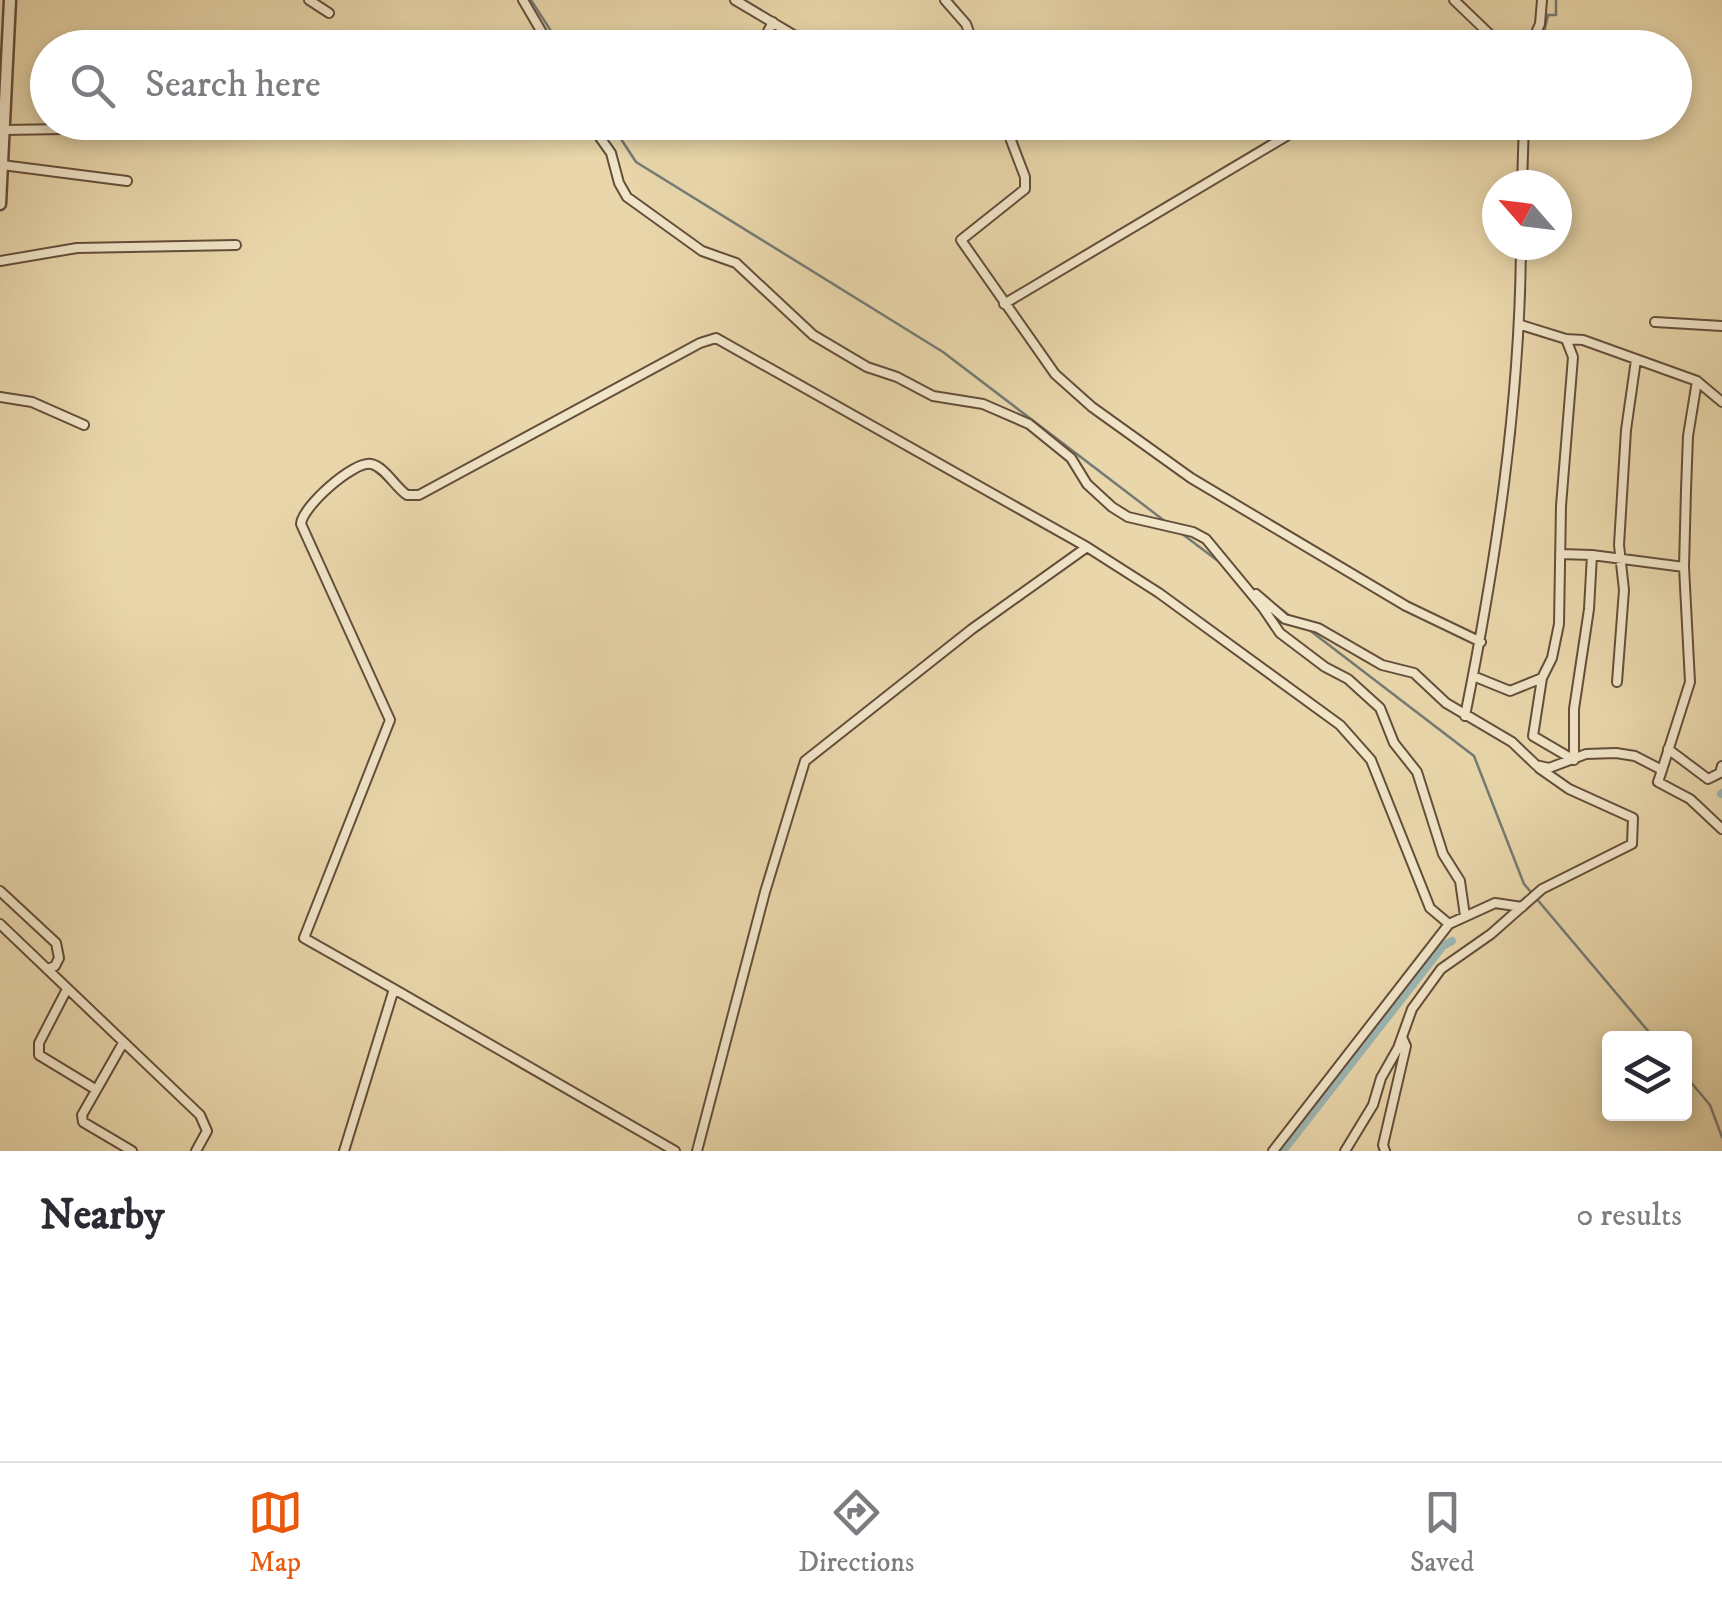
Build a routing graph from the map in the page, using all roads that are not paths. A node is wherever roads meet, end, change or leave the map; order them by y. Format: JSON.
{"nodes":[{"id":1,"x":10,"y":0,"type":"edge"},
{"id":2,"x":309,"y":0,"type":"edge"},
{"id":3,"x":523,"y":0,"type":"edge"},
{"id":4,"x":736,"y":0,"type":"edge"},
{"id":5,"x":945,"y":0,"type":"edge"},
{"id":6,"x":1454,"y":0,"type":"edge"},
{"id":7,"x":1542,"y":0,"type":"edge"},
{"id":8,"x":329,"y":13,"type":"dead end"},
{"id":9,"x":773,"y":22,"type":"junction"},
{"id":10,"x":540,"y":30,"type":"edge"},
{"id":11,"x":769,"y":30,"type":"edge"},
{"id":12,"x":786,"y":30,"type":"edge"},
{"id":13,"x":968,"y":30,"type":"edge"},
{"id":14,"x":1485,"y":30,"type":"edge"},
{"id":15,"x":1537,"y":30,"type":"edge"},
{"id":16,"x":5,"y":130,"type":"junction"},
{"id":17,"x":30,"y":130,"type":"edge"},
{"id":18,"x":601,"y":140,"type":"edge"},
{"id":19,"x":1011,"y":140,"type":"edge"},
{"id":20,"x":1280,"y":140,"type":"edge"},
{"id":21,"x":1523,"y":140,"type":"edge"},
{"id":22,"x":2,"y":165,"type":"edge"},
{"id":23,"x":1522,"y":170,"type":"edge"},
{"id":24,"x":127,"y":181,"type":"dead end"},
{"id":25,"x":0,"y":204,"type":"edge"},
{"id":26,"x":236,"y":245,"type":"dead end"},
{"id":27,"x":0,"y":260,"type":"edge"},
{"id":28,"x":1521,"y":260,"type":"edge"},
{"id":29,"x":1004,"y":304,"type":"junction"},
{"id":30,"x":1655,"y":322,"type":"dead end"},
{"id":31,"x":1520,"y":324,"type":"junction"},
{"id":32,"x":1722,"y":326,"type":"edge"},
{"id":33,"x":1566,"y":340,"type":"junction"},
{"id":34,"x":1636,"y":360,"type":"junction"},
{"id":35,"x":1697,"y":382,"type":"junction"},
{"id":36,"x":0,"y":397,"type":"edge"},
{"id":37,"x":1722,"y":402,"type":"edge"},
{"id":38,"x":84,"y":425,"type":"dead end"},
{"id":39,"x":1087,"y":547,"type":"junction"},
{"id":40,"x":1560,"y":554,"type":"junction"},
{"id":41,"x":1592,"y":555,"type":"junction"},
{"id":42,"x":1621,"y":558,"type":"junction"},
{"id":43,"x":1684,"y":568,"type":"junction"},
{"id":44,"x":1246,"y":588,"type":"junction"},
{"id":45,"x":1481,"y":642,"type":"junction"},
{"id":46,"x":1473,"y":676,"type":"junction"},
{"id":47,"x":1542,"y":678,"type":"junction"},
{"id":48,"x":1617,"y":682,"type":"dead end"},
{"id":49,"x":1465,"y":716,"type":"junction"},
{"id":50,"x":1668,"y":749,"type":"junction"},
{"id":51,"x":1574,"y":760,"type":"junction"},
{"id":52,"x":1536,"y":765,"type":"junction"},
{"id":53,"x":1722,"y":766,"type":"edge"},
{"id":54,"x":1662,"y":770,"type":"junction"},
{"id":55,"x":1722,"y":829,"type":"edge"},
{"id":56,"x":0,"y":891,"type":"edge"},
{"id":57,"x":1522,"y":906,"type":"junction"},
{"id":58,"x":1465,"y":916,"type":"junction"},
{"id":59,"x":0,"y":924,"type":"edge"},
{"id":60,"x":1449,"y":924,"type":"junction"},
{"id":61,"x":46,"y":969,"type":"junction"},
{"id":62,"x":67,"y":989,"type":"junction"},
{"id":63,"x":394,"y":989,"type":"junction"},
{"id":64,"x":1402,"y":1037,"type":"junction"},
{"id":65,"x":123,"y":1043,"type":"junction"},
{"id":66,"x":95,"y":1088,"type":"junction"},
{"id":67,"x":114,"y":1147,"type":"edge"},
{"id":68,"x":132,"y":1151,"type":"edge"},
{"id":69,"x":196,"y":1151,"type":"edge"},
{"id":70,"x":344,"y":1151,"type":"edge"},
{"id":71,"x":675,"y":1151,"type":"edge"},
{"id":72,"x":697,"y":1151,"type":"edge"},
{"id":73,"x":1273,"y":1151,"type":"edge"},
{"id":74,"x":1345,"y":1151,"type":"edge"},
{"id":75,"x":1385,"y":1151,"type":"edge"}],
"edges":[{"from":1,"to":16,"type":"street"},
{"from":2,"to":8,"type":"street"},
{"from":3,"to":10,"type":"street"},
{"from":4,"to":9,"type":"street"},
{"from":5,"to":13,"type":"street"},
{"from":6,"to":14,"type":"street"},
{"from":7,"to":15,"type":"street"},
{"from":9,"to":11,"type":"street"},
{"from":9,"to":12,"type":"street"},
{"from":16,"to":17,"type":"street"},
{"from":16,"to":22,"type":"street"},
{"from":18,"to":44,"type":"street"},
{"from":19,"to":29,"type":"street"},
{"from":20,"to":29,"type":"street"},
{"from":21,"to":23,"type":"street"},
{"from":22,"to":24,"type":"street"},
{"from":22,"to":25,"type":"street"},
{"from":26,"to":27,"type":"street"},
{"from":28,"to":31,"type":"street"},
{"from":29,"to":45,"type":"street"},
{"from":30,"to":32,"type":"street"},
{"from":31,"to":33,"type":"street"},
{"from":31,"to":45,"type":"street"},
{"from":33,"to":34,"type":"street"},
{"from":33,"to":40,"type":"street"},
{"from":34,"to":35,"type":"street"},
{"from":34,"to":42,"type":"street"},
{"from":35,"to":37,"type":"street"},
{"from":35,"to":43,"type":"street"},
{"from":36,"to":38,"type":"street"},
{"from":39,"to":60,"type":"street"},
{"from":39,"to":63,"type":"street"},
{"from":39,"to":72,"type":"street"},
{"from":40,"to":41,"type":"street"},
{"from":40,"to":47,"type":"street"},
{"from":41,"to":42,"type":"street"},
{"from":41,"to":51,"type":"street"},
{"from":42,"to":43,"type":"street"},
{"from":42,"to":48,"type":"street"},
{"from":43,"to":50,"type":"street"},
{"from":44,"to":49,"type":"street"},
{"from":44,"to":58,"type":"street"},
{"from":45,"to":46,"type":"street"},
{"from":46,"to":47,"type":"street"},
{"from":46,"to":49,"type":"street"},
{"from":47,"to":51,"type":"street"},
{"from":49,"to":52,"type":"street"},
{"from":50,"to":53,"type":"street"},
{"from":50,"to":54,"type":"street"},
{"from":51,"to":52,"type":"street"},
{"from":51,"to":54,"type":"street"},
{"from":52,"to":57,"type":"street"},
{"from":54,"to":55,"type":"street"},
{"from":56,"to":61,"type":"street"},
{"from":57,"to":58,"type":"street"},
{"from":57,"to":64,"type":"street"},
{"from":58,"to":60,"type":"street"},
{"from":59,"to":61,"type":"street"},
{"from":60,"to":73,"type":"street"},
{"from":61,"to":62,"type":"street"},
{"from":62,"to":65,"type":"street"},
{"from":62,"to":66,"type":"street"},
{"from":63,"to":70,"type":"street"},
{"from":63,"to":71,"type":"street"},
{"from":64,"to":74,"type":"street"},
{"from":64,"to":75,"type":"street"},
{"from":65,"to":66,"type":"street"},
{"from":65,"to":69,"type":"street"},
{"from":66,"to":67,"type":"street"},
{"from":67,"to":68,"type":"street"}]}
